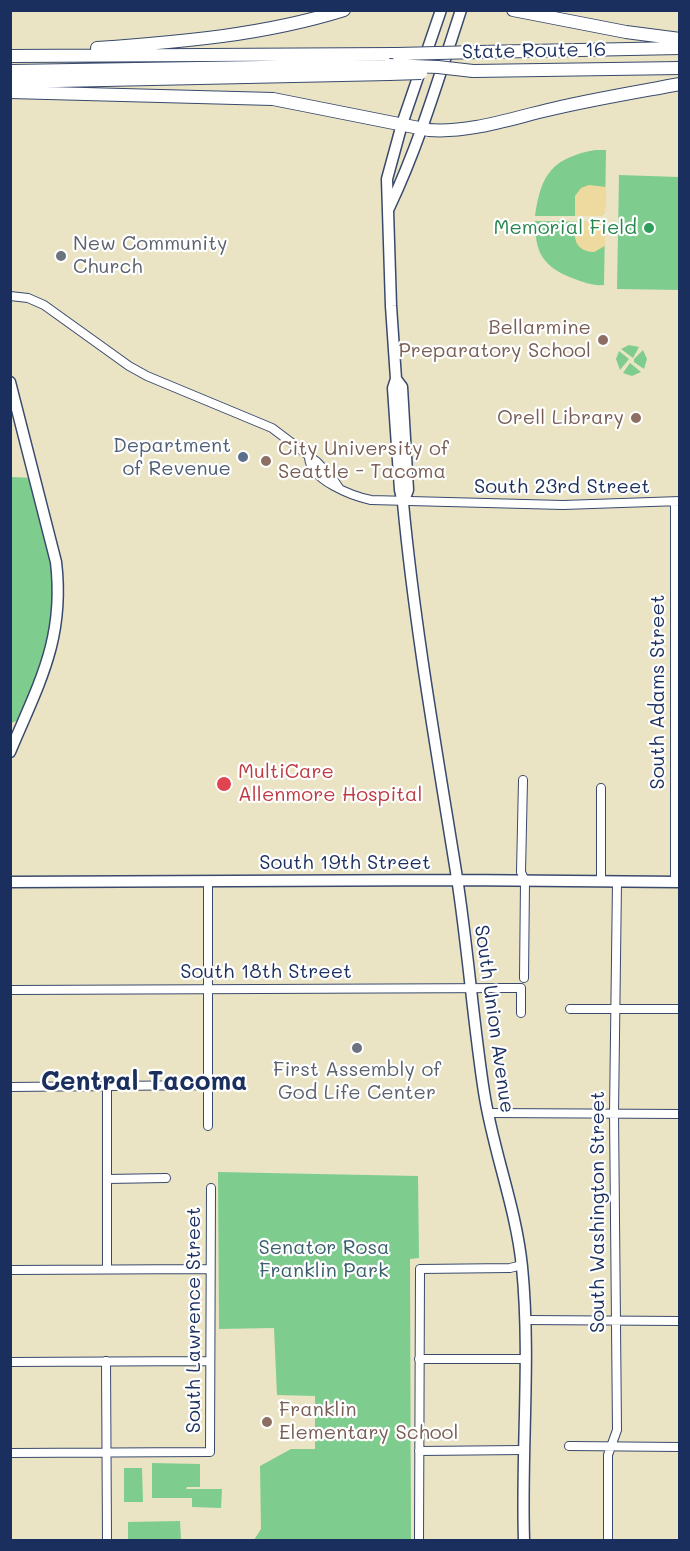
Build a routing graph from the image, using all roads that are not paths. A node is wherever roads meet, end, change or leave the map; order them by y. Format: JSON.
{"nodes":[{"id":1,"x":344,"y":10,"type":"edge"},
{"id":2,"x":441,"y":10,"type":"edge"},
{"id":3,"x":461,"y":10,"type":"edge"},
{"id":4,"x":513,"y":10,"type":"edge"},
{"id":5,"x":680,"y":39,"type":"edge"},
{"id":6,"x":680,"y":48,"type":"edge"},
{"id":7,"x":10,"y":56,"type":"edge"},
{"id":8,"x":52,"y":56,"type":"junction"},
{"id":9,"x":680,"y":68,"type":"edge"},
{"id":10,"x":389,"y":70,"type":"junction"},
{"id":11,"x":10,"y":71,"type":"edge"},
{"id":12,"x":10,"y":82,"type":"edge"},
{"id":13,"x":680,"y":84,"type":"edge"},
{"id":14,"x":10,"y":92,"type":"edge"},
{"id":15,"x":402,"y":124,"type":"junction"},
{"id":16,"x":421,"y":128,"type":"junction"},
{"id":17,"x":389,"y":209,"type":"junction"},
{"id":18,"x":10,"y":296,"type":"edge"},
{"id":19,"x":10,"y":382,"type":"edge"},
{"id":20,"x":677,"y":501,"type":"edge"},
{"id":21,"x":403,"y":503,"type":"junction"},
{"id":22,"x":677,"y":646,"type":"edge"},
{"id":23,"x":10,"y":752,"type":"edge"},
{"id":24,"x":523,"y":780,"type":"dead end"},
{"id":25,"x":601,"y":788,"type":"dead end"},
{"id":26,"x":457,"y":880,"type":"junction"},
{"id":27,"x":208,"y":881,"type":"junction"},
{"id":28,"x":525,"y":881,"type":"junction"},
{"id":29,"x":10,"y":882,"type":"edge"},
{"id":30,"x":601,"y":882,"type":"junction"},
{"id":31,"x":617,"y":882,"type":"junction"},
{"id":32,"x":677,"y":882,"type":"edge"},
{"id":33,"x":524,"y":978,"type":"dead end"},
{"id":34,"x":208,"y":989,"type":"junction"},
{"id":35,"x":472,"y":989,"type":"junction"},
{"id":36,"x":10,"y":990,"type":"edge"},
{"id":37,"x":570,"y":1009,"type":"dead end"},
{"id":38,"x":616,"y":1009,"type":"junction"},
{"id":39,"x":680,"y":1010,"type":"edge"},
{"id":40,"x":521,"y":1014,"type":"dead end"},
{"id":41,"x":209,"y":1085,"type":"junction"},
{"id":42,"x":107,"y":1086,"type":"junction"},
{"id":43,"x":10,"y":1087,"type":"edge"},
{"id":44,"x":488,"y":1113,"type":"junction"},
{"id":45,"x":614,"y":1113,"type":"junction"},
{"id":46,"x":680,"y":1114,"type":"edge"},
{"id":47,"x":208,"y":1126,"type":"dead end"},
{"id":48,"x":166,"y":1178,"type":"dead end"},
{"id":49,"x":107,"y":1179,"type":"junction"},
{"id":50,"x":211,"y":1188,"type":"dead end"},
{"id":51,"x":522,"y":1265,"type":"junction"},
{"id":52,"x":107,"y":1269,"type":"junction"},
{"id":53,"x":210,"y":1269,"type":"junction"},
{"id":54,"x":10,"y":1270,"type":"edge"},
{"id":55,"x":525,"y":1320,"type":"junction"},
{"id":56,"x":615,"y":1320,"type":"junction"},
{"id":57,"x":680,"y":1321,"type":"edge"},
{"id":58,"x":419,"y":1359,"type":"junction"},
{"id":59,"x":525,"y":1359,"type":"junction"},
{"id":60,"x":210,"y":1360,"type":"junction"},
{"id":61,"x":106,"y":1361,"type":"junction"},
{"id":62,"x":10,"y":1362,"type":"edge"},
{"id":63,"x":569,"y":1446,"type":"dead end"},
{"id":64,"x":611,"y":1446,"type":"junction"},
{"id":65,"x":680,"y":1447,"type":"edge"},
{"id":66,"x":524,"y":1450,"type":"junction"},
{"id":67,"x":419,"y":1451,"type":"junction"},
{"id":68,"x":10,"y":1453,"type":"edge"},
{"id":69,"x":107,"y":1453,"type":"junction"},
{"id":70,"x":107,"y":1540,"type":"edge"},
{"id":71,"x":419,"y":1540,"type":"edge"},
{"id":72,"x":524,"y":1540,"type":"edge"},
{"id":73,"x":608,"y":1540,"type":"edge"}],
"edges":[{"from":1,"to":8,"type":"highway"},
{"from":2,"to":15,"type":"main road","name":"South Union Avenue"},
{"from":3,"to":16,"type":"main road","name":"South Union Avenue"},
{"from":4,"to":5,"type":"highway"},
{"from":6,"to":8,"type":"highway","name":"State Route 16","bridge":true},
{"from":7,"to":8,"type":"highway"},
{"from":9,"to":10,"type":"highway","name":"State Route 16","bridge":true},
{"from":10,"to":11,"type":"highway"},
{"from":10,"to":12,"type":"highway"},
{"from":13,"to":16,"type":"highway"},
{"from":14,"to":15,"type":"highway"},
{"from":15,"to":16,"type":"highway"},
{"from":15,"to":17,"type":"main road","name":"South Union Avenue"},
{"from":16,"to":17,"type":"main road","name":"South Union Avenue"},
{"from":17,"to":21,"type":"main road","name":"South Union Avenue"},
{"from":18,"to":21,"type":"street","name":"South 23rd Street"},
{"from":19,"to":23,"type":"main road"},
{"from":20,"to":21,"type":"street","name":"South 23rd Street"},
{"from":20,"to":22,"type":"street","name":"South Adams Street"},
{"from":21,"to":26,"type":"main road","name":"South Union Avenue"},
{"from":22,"to":32,"type":"street","name":"South Adams Street"},
{"from":24,"to":28,"type":"street"},
{"from":25,"to":30,"type":"street"},
{"from":26,"to":27,"type":"main road","name":"South 19th Street"},
{"from":26,"to":28,"type":"main road","name":"South 19th Street"},
{"from":26,"to":35,"type":"main road","name":"South Union Avenue"},
{"from":27,"to":29,"type":"main road","name":"South 19th Street"},
{"from":27,"to":34,"type":"street"},
{"from":28,"to":30,"type":"main road","name":"South 19th Street"},
{"from":28,"to":33,"type":"street"},
{"from":30,"to":31,"type":"main road","name":"South 19th Street"},
{"from":31,"to":32,"type":"main road","name":"South 19th Street"},
{"from":31,"to":38,"type":"street","name":"South Washington Street"},
{"from":34,"to":35,"type":"street","name":"South 18th Street"},
{"from":34,"to":36,"type":"street","name":"South 18th Street"},
{"from":34,"to":41,"type":"street"},
{"from":35,"to":40,"type":"street","name":"South 18th Street"},
{"from":35,"to":44,"type":"main road","name":"South Union Avenue"},
{"from":37,"to":38,"type":"street"},
{"from":38,"to":39,"type":"street"},
{"from":38,"to":45,"type":"street","name":"South Washington Street"},
{"from":41,"to":42,"type":"street"},
{"from":41,"to":47,"type":"street"},
{"from":42,"to":43,"type":"street"},
{"from":42,"to":49,"type":"street"},
{"from":44,"to":45,"type":"street"},
{"from":44,"to":51,"type":"main road","name":"South Union Avenue"},
{"from":45,"to":46,"type":"street"},
{"from":45,"to":56,"type":"street","name":"South Washington Street"},
{"from":48,"to":49,"type":"street"},
{"from":49,"to":52,"type":"street"},
{"from":50,"to":53,"type":"street","name":"South Lawrence Street"},
{"from":51,"to":55,"type":"main road","name":"South Union Avenue"},
{"from":51,"to":58,"type":"street"},
{"from":52,"to":53,"type":"street"},
{"from":52,"to":54,"type":"street"},
{"from":53,"to":60,"type":"street","name":"South Lawrence Street"},
{"from":55,"to":56,"type":"street"},
{"from":55,"to":59,"type":"main road","name":"South Union Avenue"},
{"from":56,"to":57,"type":"street"},
{"from":56,"to":64,"type":"street","name":"South Washington Street"},
{"from":58,"to":59,"type":"street"},
{"from":58,"to":67,"type":"street"},
{"from":59,"to":66,"type":"main road","name":"South Union Avenue"},
{"from":60,"to":61,"type":"street"},
{"from":60,"to":69,"type":"street","name":"South Lawrence Street"},
{"from":61,"to":62,"type":"street"},
{"from":61,"to":69,"type":"street"},
{"from":63,"to":64,"type":"street"},
{"from":64,"to":65,"type":"street"},
{"from":64,"to":73,"type":"street","name":"South Washington Street"},
{"from":66,"to":67,"type":"street"},
{"from":66,"to":72,"type":"main road","name":"South Union Avenue"},
{"from":67,"to":71,"type":"street"},
{"from":68,"to":69,"type":"street"},
{"from":69,"to":70,"type":"street"}]}
